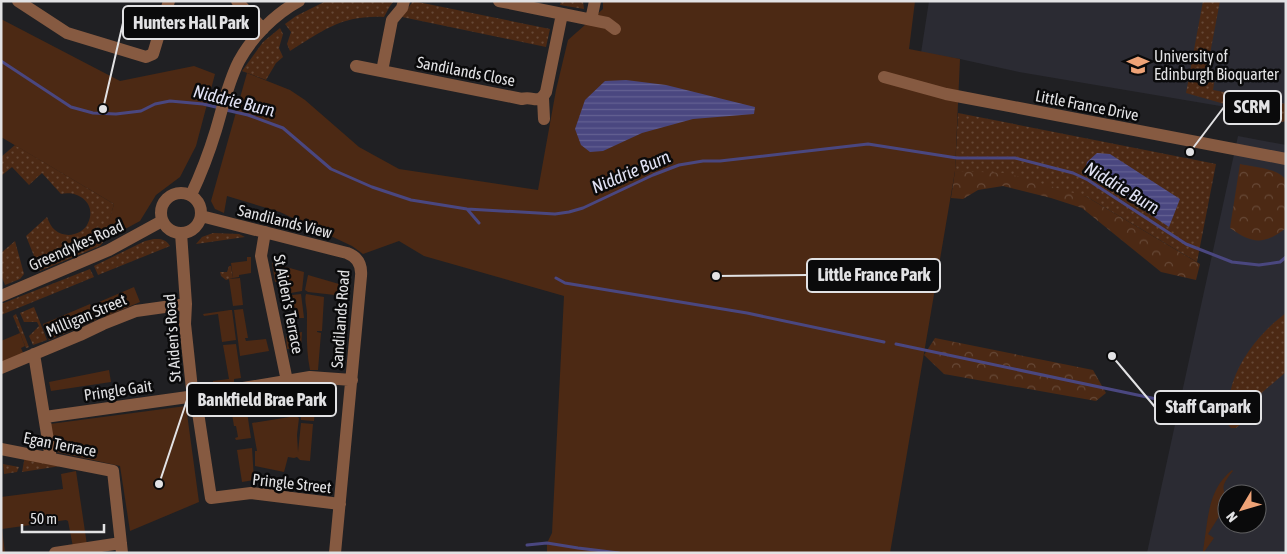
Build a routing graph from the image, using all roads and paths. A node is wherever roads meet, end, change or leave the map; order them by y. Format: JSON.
{"nodes":[{"id":1,"x":18,"y":1,"type":"edge"},
{"id":2,"x":170,"y":1,"type":"edge"},
{"id":3,"x":238,"y":1,"type":"edge"},
{"id":4,"x":299,"y":1,"type":"edge"},
{"id":5,"x":404,"y":1,"type":"edge"},
{"id":6,"x":500,"y":1,"type":"edge"},
{"id":7,"x":594,"y":1,"type":"edge"},
{"id":8,"x":562,"y":14,"type":"junction"},
{"id":9,"x":591,"y":20,"type":"junction"},
{"id":10,"x":263,"y":29,"type":"junction"},
{"id":11,"x":615,"y":29,"type":"dead end"},
{"id":12,"x":356,"y":66,"type":"dead end"},
{"id":13,"x":382,"y":71,"type":"junction"},
{"id":14,"x":884,"y":77,"type":"dead end"},
{"id":15,"x":543,"y":98,"type":"junction"},
{"id":16,"x":544,"y":119,"type":"dead end"},
{"id":17,"x":1286,"y":159,"type":"edge"},
{"id":18,"x":192,"y":195,"type":"junction"},
{"id":19,"x":201,"y":216,"type":"junction"},
{"id":20,"x":162,"y":221,"type":"junction"},
{"id":21,"x":265,"y":232,"type":"junction"},
{"id":22,"x":181,"y":233,"type":"junction"},
{"id":23,"x":359,"y":262,"type":"joint"},
{"id":24,"x":5,"y":294,"type":"edge"},
{"id":25,"x":186,"y":304,"type":"junction"},
{"id":26,"x":34,"y":354,"type":"junction"},
{"id":27,"x":1,"y":368,"type":"edge"},
{"id":28,"x":352,"y":380,"type":"junction"},
{"id":29,"x":287,"y":381,"type":"junction"},
{"id":30,"x":195,"y":396,"type":"junction"},
{"id":31,"x":45,"y":417,"type":"junction"},
{"id":32,"x":1,"y":449,"type":"edge"},
{"id":33,"x":51,"y":459,"type":"junction"},
{"id":34,"x":211,"y":498,"type":"joint"},
{"id":35,"x":340,"y":504,"type":"junction"},
{"id":36,"x":121,"y":548,"type":"edge"},
{"id":37,"x":55,"y":553,"type":"edge"},
{"id":38,"x":335,"y":553,"type":"edge"}],
"edges":[{"from":1,"to":2,"type":"street"},
{"from":3,"to":10,"type":"street"},
{"from":4,"to":10,"type":"street"},
{"from":5,"to":13,"type":"street"},
{"from":6,"to":8,"type":"street"},
{"from":7,"to":9,"type":"street"},
{"from":8,"to":9,"type":"street"},
{"from":8,"to":15,"type":"street"},
{"from":9,"to":11,"type":"street"},
{"from":10,"to":18,"type":"street"},
{"from":12,"to":13,"type":"street","name":"Sandilands Close"},
{"from":13,"to":15,"type":"street","name":"Sandilands Close"},
{"from":14,"to":17,"type":"street","name":"Little France Drive"},
{"from":15,"to":16,"type":"street"},
{"from":18,"to":19,"type":"street"},
{"from":18,"to":20,"type":"street"},
{"from":19,"to":21,"type":"street","name":"Sandilands View"},
{"from":19,"to":22,"type":"street"},
{"from":20,"to":22,"type":"street"},
{"from":20,"to":24,"type":"street","name":"Greendykes Road"},
{"from":21,"to":23,"type":"street","name":"Sandilands View"},
{"from":21,"to":29,"type":"street","name":"St Aiden's Terrace"},
{"from":22,"to":25,"type":"street","name":"St Aiden's Road"},
{"from":23,"to":28,"type":"street","name":"Sandilands Road"},
{"from":25,"to":26,"type":"street","name":"Milligan Street"},
{"from":25,"to":30,"type":"street","name":"St Aiden's Road"},
{"from":26,"to":27,"type":"street","name":"Milligan Street"},
{"from":26,"to":31,"type":"street"},
{"from":28,"to":29,"type":"street","name":"Pringle Gait"},
{"from":28,"to":35,"type":"street","name":"Sandilands Road"},
{"from":29,"to":30,"type":"street","name":"Pringle Gait"},
{"from":30,"to":31,"type":"street","name":"Pringle Gait"},
{"from":30,"to":34,"type":"street","name":"St Aiden's Road"},
{"from":31,"to":33,"type":"street"},
{"from":32,"to":33,"type":"street","name":"Egan Terrace"},
{"from":33,"to":36,"type":"street","name":"Egan Terrace"},
{"from":34,"to":35,"type":"street","name":"Pringle Street"},
{"from":35,"to":38,"type":"street","name":"Sandilands Road"},
{"from":36,"to":37,"type":"street"}]}
